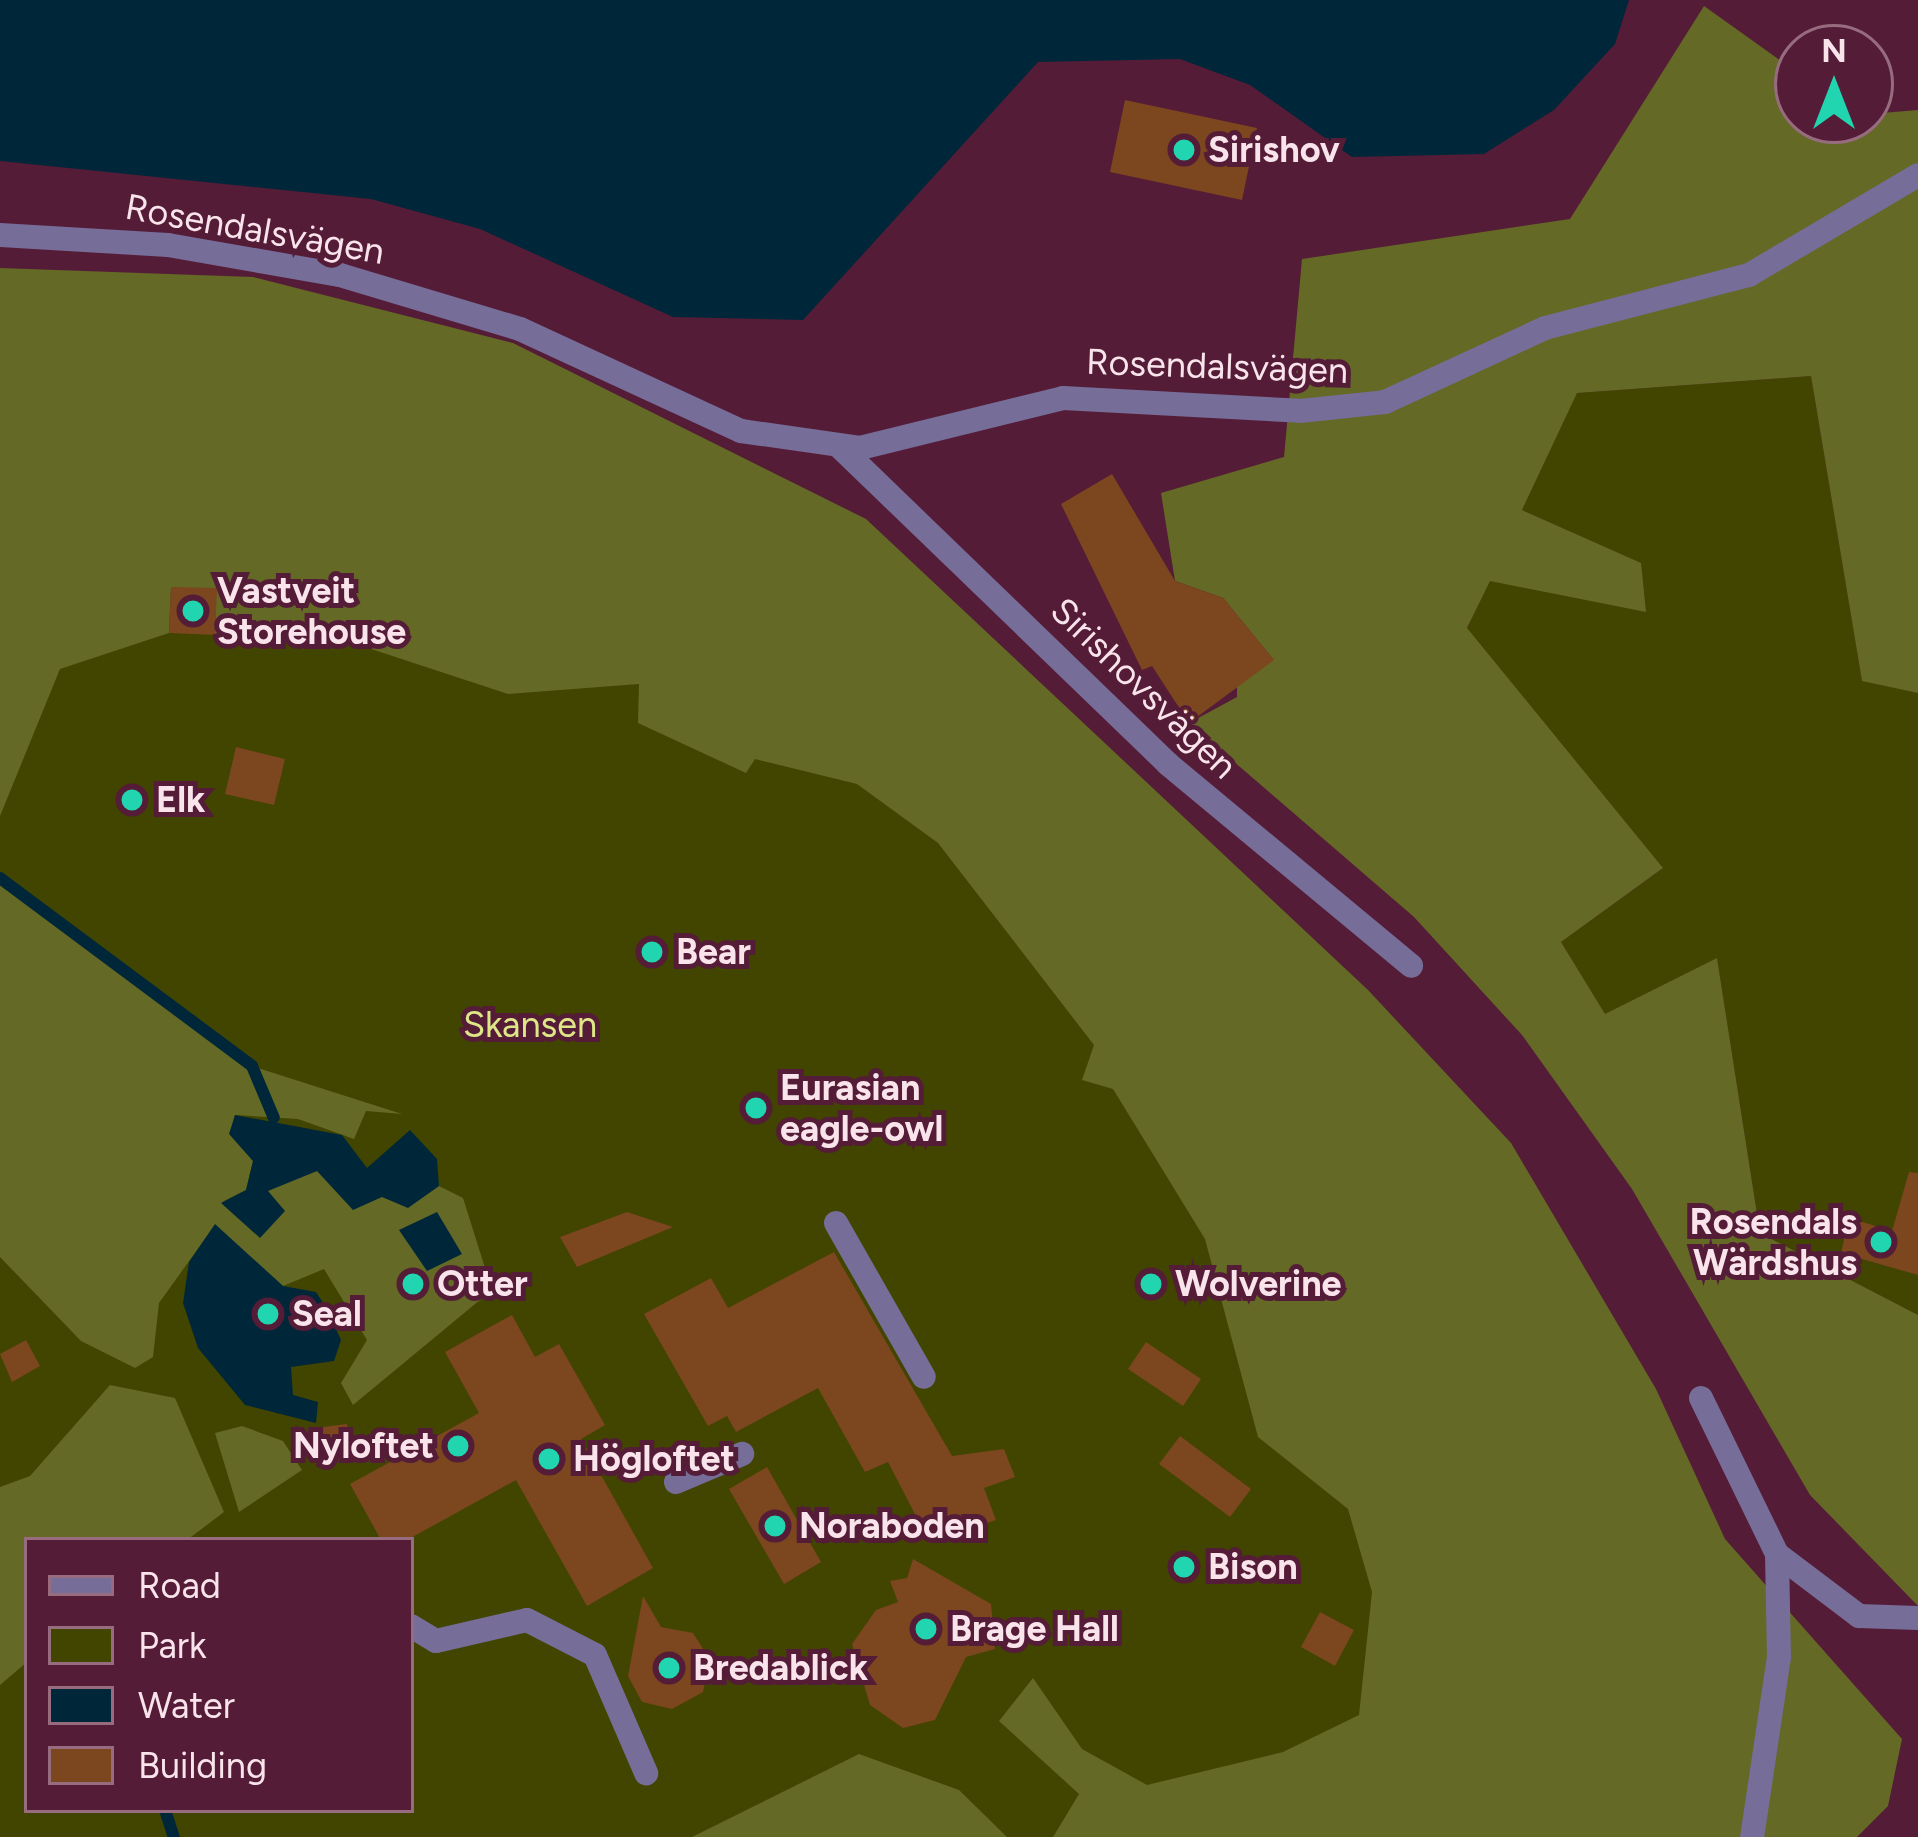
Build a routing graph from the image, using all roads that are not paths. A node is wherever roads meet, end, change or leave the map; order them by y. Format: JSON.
{"nodes":[{"id":1,"x":1918,"y":175,"type":"edge"},
{"id":2,"x":0,"y":236,"type":"edge"},
{"id":3,"x":841,"y":448,"type":"junction"},
{"id":4,"x":1411,"y":966,"type":"dead end"},
{"id":5,"x":836,"y":1223,"type":"dead end"},
{"id":6,"x":924,"y":1377,"type":"dead end"},
{"id":7,"x":1701,"y":1398,"type":"dead end"},
{"id":8,"x":742,"y":1454,"type":"dead end"},
{"id":9,"x":676,"y":1482,"type":"dead end"},
{"id":10,"x":1777,"y":1554,"type":"junction"},
{"id":11,"x":1918,"y":1618,"type":"edge"},
{"id":12,"x":414,"y":1628,"type":"edge"},
{"id":13,"x":646,"y":1773,"type":"dead end"},
{"id":14,"x":1752,"y":1837,"type":"edge"}],
"edges":[{"from":1,"to":3,"type":"street","name":"Rosendalsvägen"},
{"from":2,"to":3,"type":"street","name":"Rosendalsvägen"},
{"from":3,"to":4,"type":"street","name":"Sirishovsvägen"},
{"from":5,"to":6,"type":"street"},
{"from":7,"to":10,"type":"street"},
{"from":8,"to":9,"type":"street"},
{"from":10,"to":11,"type":"street"},
{"from":10,"to":14,"type":"street"},
{"from":12,"to":13,"type":"street"}]}
